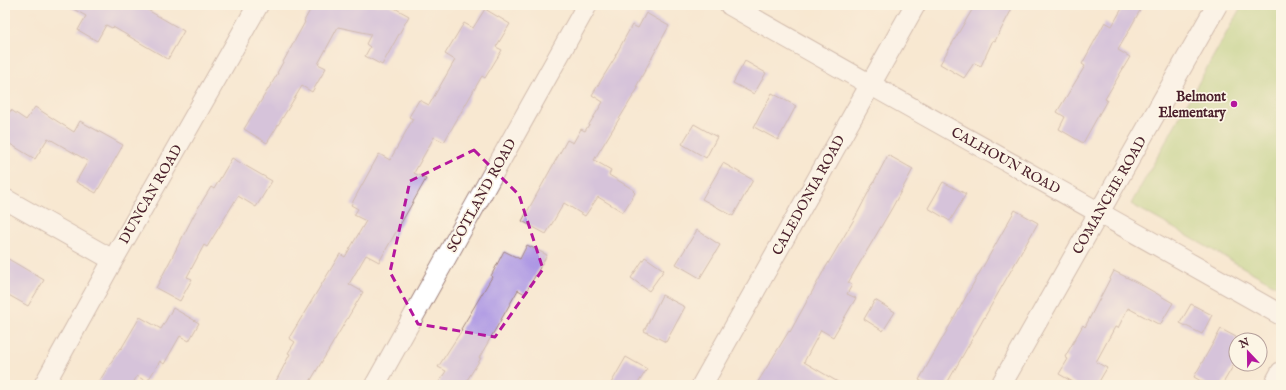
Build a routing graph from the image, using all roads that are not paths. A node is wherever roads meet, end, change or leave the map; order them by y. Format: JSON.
{"nodes":[{"id":1,"x":587,"y":5,"type":"edge"},
{"id":2,"x":730,"y":5,"type":"edge"},
{"id":3,"x":915,"y":5,"type":"edge"},
{"id":4,"x":1217,"y":5,"type":"edge"},
{"id":5,"x":256,"y":6,"type":"edge"},
{"id":6,"x":870,"y":85,"type":"junction"},
{"id":7,"x":5,"y":199,"type":"edge"},
{"id":8,"x":1100,"y":212,"type":"junction"},
{"id":9,"x":113,"y":260,"type":"junction"},
{"id":10,"x":1281,"y":315,"type":"edge"},
{"id":11,"x":1281,"y":372,"type":"edge"},
{"id":12,"x":44,"y":385,"type":"edge"},
{"id":13,"x":375,"y":385,"type":"edge"},
{"id":14,"x":702,"y":385,"type":"edge"},
{"id":15,"x":1001,"y":385,"type":"edge"},
{"id":16,"x":1274,"y":385,"type":"edge"}],
"edges":[{"from":1,"to":13,"type":"street","name":"SCOTLAND ROAD"},
{"from":2,"to":6,"type":"street","name":"CALHOUN ROAD"},
{"from":3,"to":6,"type":"street","name":"CALEDONIA ROAD"},
{"from":4,"to":8,"type":"street","name":"COMANCHE ROAD"},
{"from":5,"to":9,"type":"street","name":"DUNCAN ROAD"},
{"from":6,"to":8,"type":"street","name":"CALHOUN ROAD"},
{"from":6,"to":14,"type":"street","name":"CALEDONIA ROAD"},
{"from":7,"to":9,"type":"street"},
{"from":8,"to":10,"type":"street","name":"CALHOUN ROAD"},
{"from":8,"to":15,"type":"street","name":"COMANCHE ROAD"},
{"from":9,"to":12,"type":"street","name":"DUNCAN ROAD"},
{"from":11,"to":16,"type":"street"}]}
